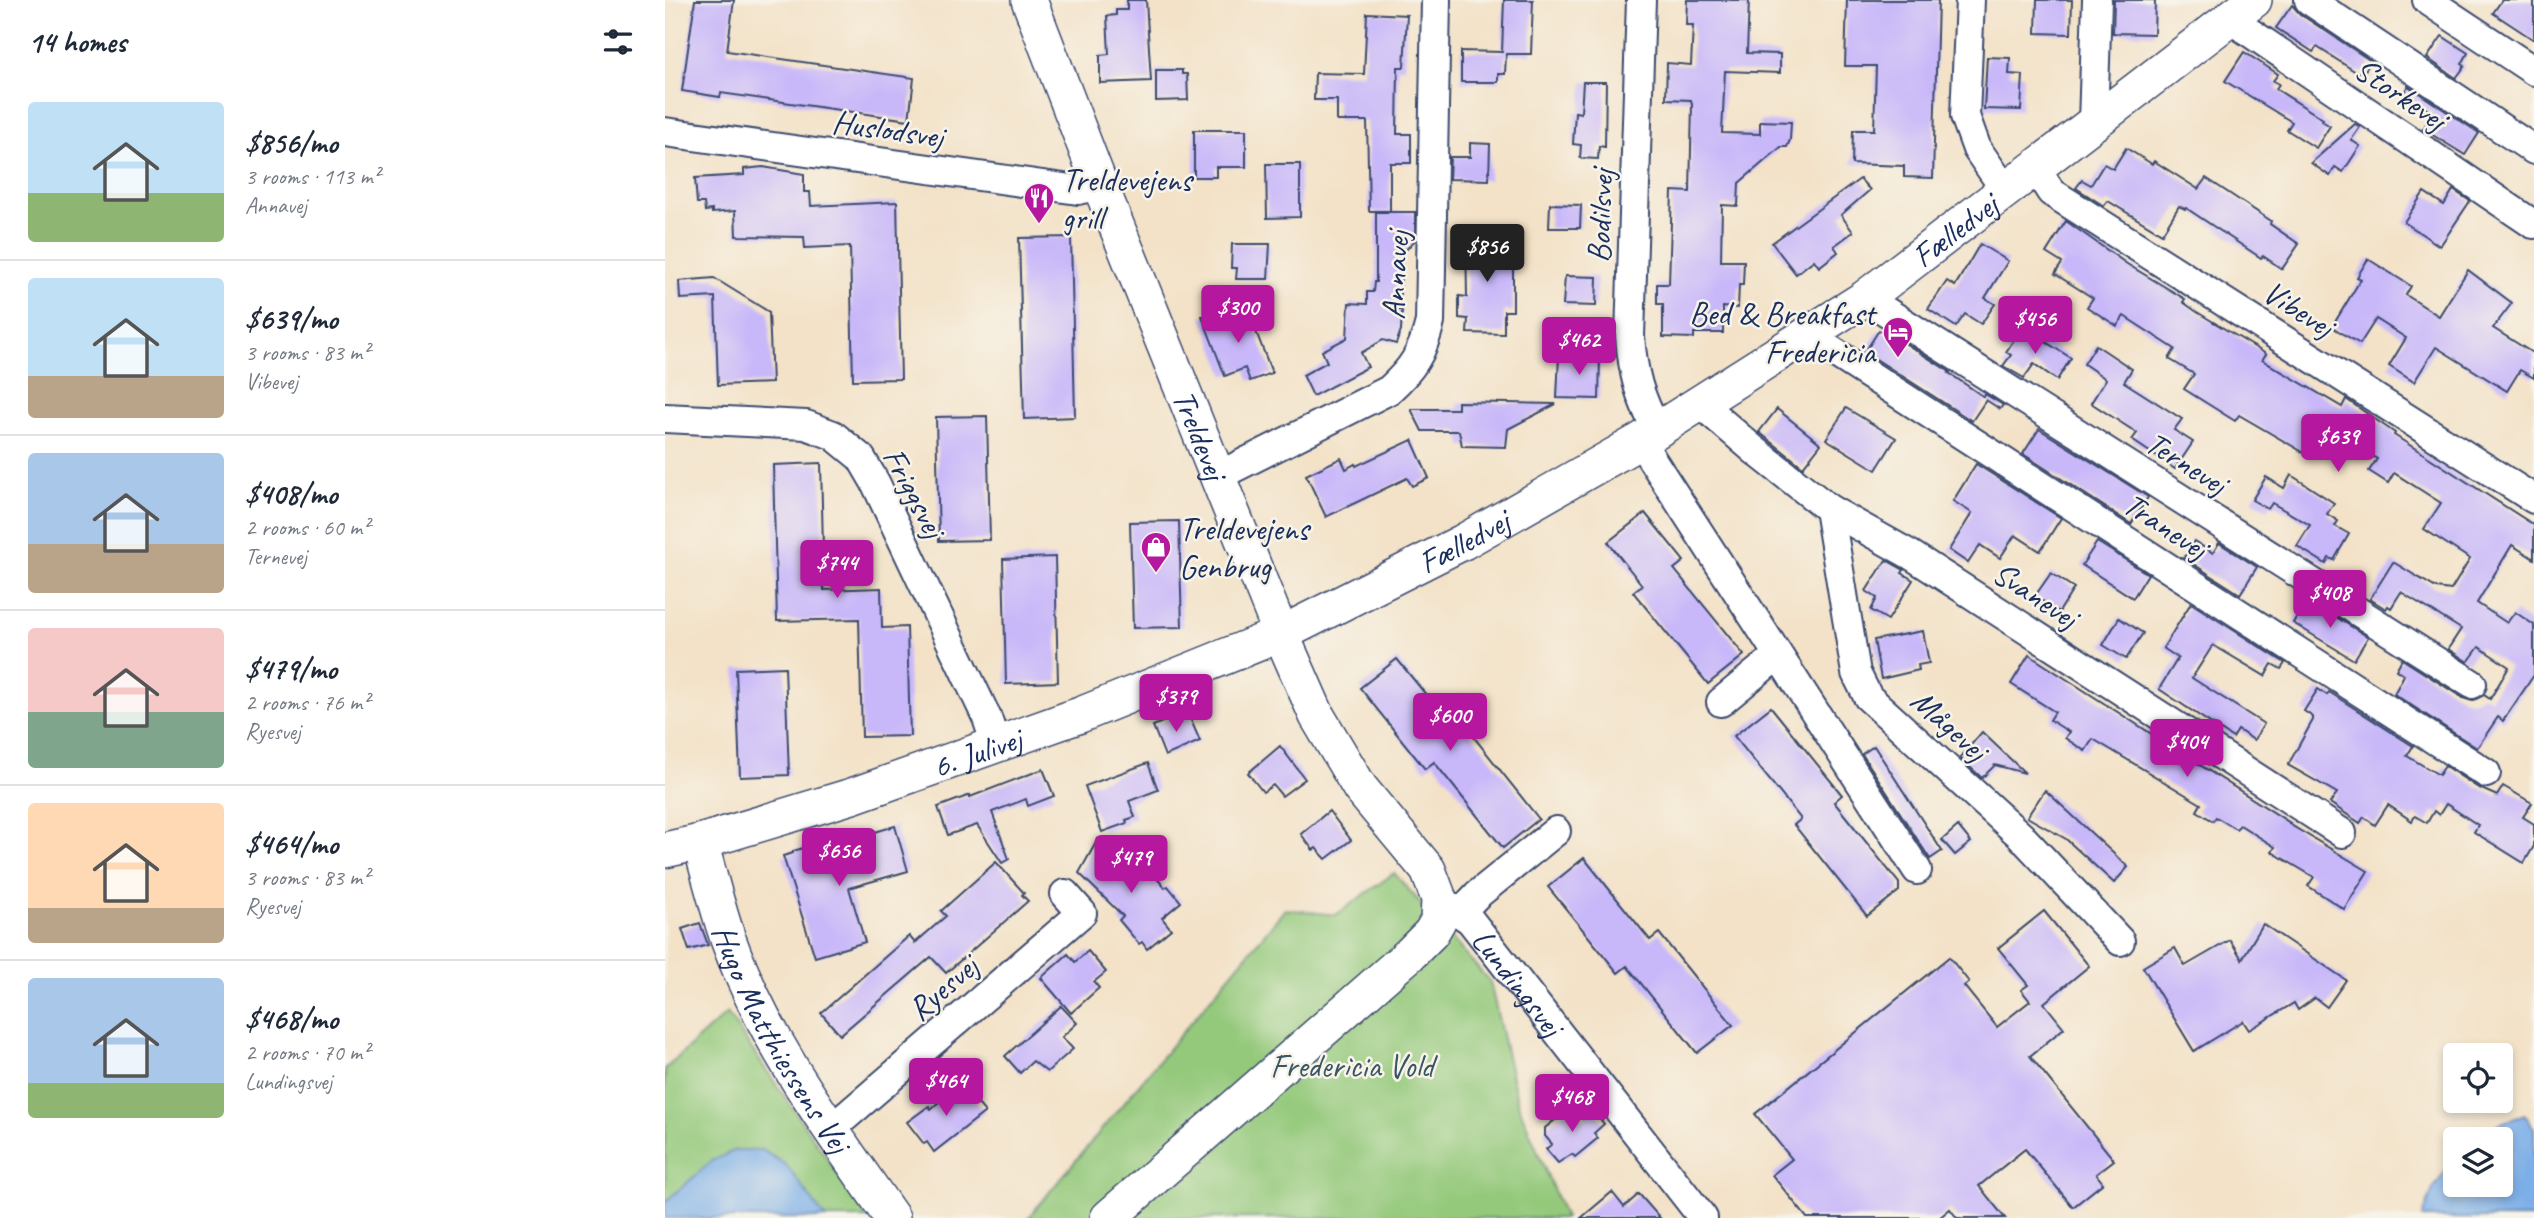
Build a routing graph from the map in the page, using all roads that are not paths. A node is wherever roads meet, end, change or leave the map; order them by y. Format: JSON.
{"nodes":[{"id":1,"x":1029,"y":0,"type":"edge"},
{"id":2,"x":1436,"y":0,"type":"edge"},
{"id":3,"x":1641,"y":0,"type":"edge"},
{"id":4,"x":1970,"y":0,"type":"edge"},
{"id":5,"x":2097,"y":0,"type":"edge"},
{"id":6,"x":2309,"y":0,"type":"edge"},
{"id":7,"x":2427,"y":0,"type":"edge"},
{"id":8,"x":2248,"y":5,"type":"edge"},
{"id":9,"x":2534,"y":72,"type":"edge"},
{"id":10,"x":2093,"y":123,"type":"junction"},
{"id":11,"x":665,"y":132,"type":"edge"},
{"id":12,"x":2534,"y":150,"type":"edge"},
{"id":13,"x":2035,"y":167,"type":"junction"},
{"id":14,"x":1100,"y":185,"type":"junction"},
{"id":15,"x":2006,"y":191,"type":"junction"},
{"id":16,"x":2533,"y":224,"type":"edge"},
{"id":17,"x":1865,"y":299,"type":"junction"},
{"id":18,"x":1809,"y":336,"type":"junction"},
{"id":19,"x":1701,"y":404,"type":"junction"},
{"id":20,"x":665,"y":418,"type":"edge"},
{"id":21,"x":1649,"y":435,"type":"junction"},
{"id":22,"x":1218,"y":476,"type":"junction"},
{"id":23,"x":2534,"y":499,"type":"edge"},
{"id":24,"x":1829,"y":509,"type":"junction"},
{"id":25,"x":1281,"y":634,"type":"junction"},
{"id":26,"x":1778,"y":655,"type":"junction"},
{"id":27,"x":2472,"y":684,"type":"dead end"},
{"id":28,"x":1721,"y":702,"type":"dead end"},
{"id":29,"x":996,"y":745,"type":"junction"},
{"id":30,"x":2486,"y":774,"type":"dead end"},
{"id":31,"x":1556,"y":831,"type":"dead end"},
{"id":32,"x":2342,"y":833,"type":"dead end"},
{"id":33,"x":700,"y":842,"type":"junction"},
{"id":34,"x":665,"y":850,"type":"edge"},
{"id":35,"x":1917,"y":870,"type":"dead end"},
{"id":36,"x":1065,"y":894,"type":"dead end"},
{"id":37,"x":1450,"y":906,"type":"junction"},
{"id":38,"x":2120,"y":941,"type":"dead end"},
{"id":39,"x":830,"y":1130,"type":"junction"},
{"id":40,"x":892,"y":1218,"type":"edge"},
{"id":41,"x":1108,"y":1218,"type":"edge"},
{"id":42,"x":1703,"y":1218,"type":"edge"}],
"edges":[{"from":1,"to":14,"type":"street","name":"Treldevej"},
{"from":2,"to":22,"type":"street","name":"Annavej"},
{"from":3,"to":21,"type":"street","name":"Bodilsvej"},
{"from":4,"to":15,"type":"street"},
{"from":5,"to":10,"type":"street"},
{"from":6,"to":12,"type":"street"},
{"from":7,"to":9,"type":"street"},
{"from":8,"to":10,"type":"street","name":"Fælledvej"},
{"from":8,"to":16,"type":"street","name":"Storkevej"},
{"from":10,"to":13,"type":"street","name":"Fælledvej"},
{"from":11,"to":14,"type":"street","name":"Huslodsvej"},
{"from":13,"to":15,"type":"street","name":"Fælledvej"},
{"from":13,"to":23,"type":"street","name":"Vibevej"},
{"from":14,"to":22,"type":"street","name":"Treldevej"},
{"from":15,"to":17,"type":"street","name":"Fælledvej"},
{"from":17,"to":18,"type":"street","name":"Fælledvej"},
{"from":17,"to":27,"type":"street","name":"Ternevej"},
{"from":18,"to":19,"type":"street","name":"Fælledvej"},
{"from":18,"to":30,"type":"street","name":"Tranevej"},
{"from":19,"to":21,"type":"street","name":"Fælledvej"},
{"from":19,"to":24,"type":"street","name":"Svanevej"},
{"from":20,"to":29,"type":"street","name":"Friggsvej"},
{"from":21,"to":25,"type":"street","name":"Fælledvej"},
{"from":21,"to":26,"type":"street"},
{"from":22,"to":25,"type":"street","name":"Treldevej"},
{"from":24,"to":32,"type":"street","name":"Svanevej"},
{"from":24,"to":38,"type":"street","name":"Mågevej"},
{"from":25,"to":29,"type":"street","name":"6. Julivej"},
{"from":25,"to":37,"type":"street","name":"Lundingsvej"},
{"from":26,"to":28,"type":"street"},
{"from":26,"to":35,"type":"street"},
{"from":29,"to":33,"type":"street","name":"6. Julivej"},
{"from":31,"to":37,"type":"street","name":"Lundingsvej"},
{"from":33,"to":34,"type":"street","name":"6. Julivej"},
{"from":33,"to":39,"type":"street","name":"Hugo Matthiessens Vej"},
{"from":36,"to":39,"type":"street","name":"Ryesvej"},
{"from":37,"to":41,"type":"street"},
{"from":37,"to":42,"type":"street","name":"Lundingsvej"},
{"from":39,"to":40,"type":"street","name":"Hugo Matthiessens Vej"}]}
